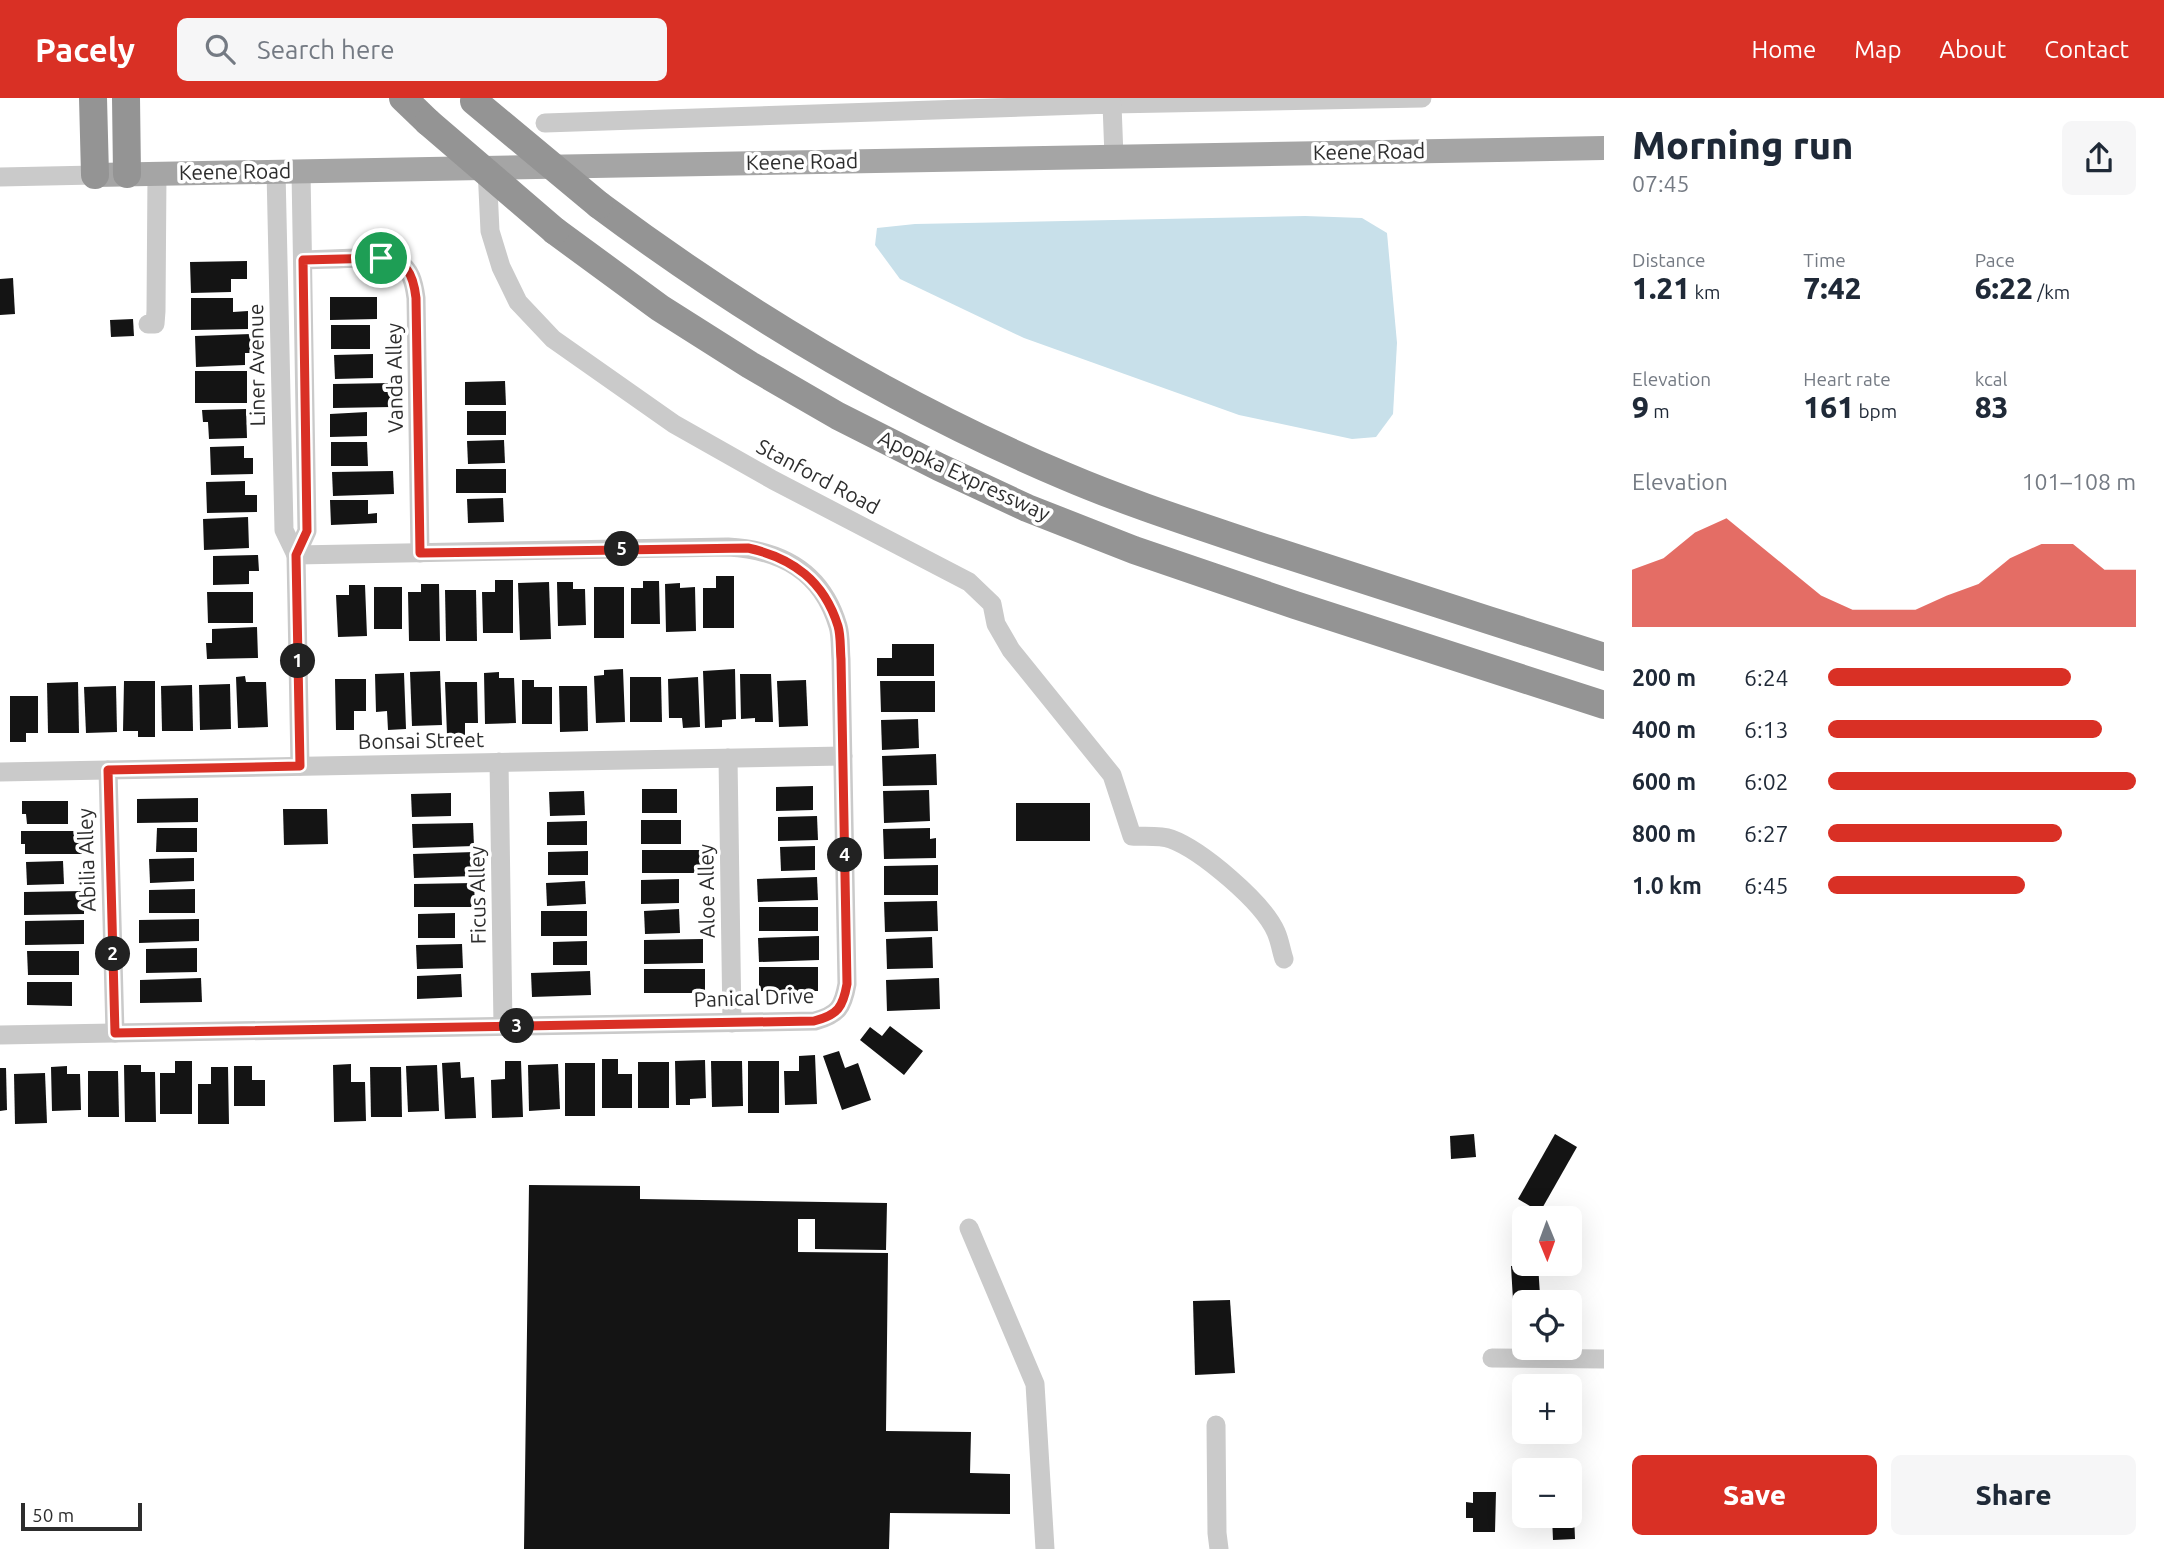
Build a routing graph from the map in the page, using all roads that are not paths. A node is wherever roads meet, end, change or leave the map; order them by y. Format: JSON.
{"nodes":[{"id":1,"x":93,"y":98,"type":"edge"},
{"id":2,"x":125,"y":98,"type":"edge"},
{"id":3,"x":403,"y":98,"type":"edge"},
{"id":4,"x":1422,"y":98,"type":"edge"},
{"id":5,"x":472,"y":99,"type":"edge"},
{"id":6,"x":1112,"y":104,"type":"junction"},
{"id":7,"x":545,"y":123,"type":"dead end"},
{"id":8,"x":1604,"y":148,"type":"edge"},
{"id":9,"x":1114,"y":157,"type":"junction"},
{"id":10,"x":487,"y":168,"type":"junction"},
{"id":11,"x":301,"y":171,"type":"junction"},
{"id":12,"x":276,"y":172,"type":"junction"},
{"id":13,"x":127,"y":174,"type":"junction"},
{"id":14,"x":157,"y":174,"type":"junction"},
{"id":15,"x":95,"y":175,"type":"junction"},
{"id":16,"x":0,"y":177,"type":"edge"},
{"id":17,"x":303,"y":260,"type":"junction"},
{"id":18,"x":148,"y":324,"type":"dead end"},
{"id":19,"x":420,"y":553,"type":"junction"},
{"id":20,"x":296,"y":555,"type":"junction"},
{"id":21,"x":1604,"y":657,"type":"edge"},
{"id":22,"x":1604,"y":705,"type":"edge"},
{"id":23,"x":843,"y":756,"type":"junction"},
{"id":24,"x":728,"y":758,"type":"junction"},
{"id":25,"x":499,"y":762,"type":"junction"},
{"id":26,"x":300,"y":766,"type":"junction"},
{"id":27,"x":108,"y":770,"type":"junction"},
{"id":28,"x":0,"y":772,"type":"edge"},
{"id":29,"x":1284,"y":959,"type":"dead end"},
{"id":30,"x":732,"y":1023,"type":"junction"},
{"id":31,"x":503,"y":1026,"type":"junction"},
{"id":32,"x":115,"y":1033,"type":"junction"},
{"id":33,"x":0,"y":1035,"type":"edge"},
{"id":34,"x":969,"y":1228,"type":"dead end"},
{"id":35,"x":1492,"y":1358,"type":"dead end"},
{"id":36,"x":1604,"y":1359,"type":"edge"},
{"id":37,"x":1216,"y":1425,"type":"dead end"},
{"id":38,"x":1045,"y":1549,"type":"edge"},
{"id":39,"x":1219,"y":1549,"type":"edge"}],
"edges":[{"from":1,"to":15,"type":"highway"},
{"from":2,"to":13,"type":"highway"},
{"from":3,"to":22,"type":"highway","name":"Apopka Expressway","bridge":true},
{"from":4,"to":6,"type":"street"},
{"from":5,"to":21,"type":"highway","name":"Apopka Expressway","bridge":true},
{"from":6,"to":7,"type":"street"},
{"from":6,"to":9,"type":"street"},
{"from":8,"to":9,"type":"main road","name":"Keene Road"},
{"from":9,"to":10,"type":"main road","name":"Keene Road"},
{"from":10,"to":11,"type":"main road","name":"Keene Road"},
{"from":10,"to":29,"type":"street","name":"Stanford Road"},
{"from":11,"to":12,"type":"main road","name":"Keene Road"},
{"from":11,"to":17,"type":"street","name":"Liner Avenue"},
{"from":12,"to":14,"type":"main road","name":"Keene Road"},
{"from":12,"to":20,"type":"street","name":"Liner Avenue"},
{"from":13,"to":14,"type":"main road","name":"Keene Road"},
{"from":13,"to":15,"type":"main road","name":"Keene Road"},
{"from":14,"to":18,"type":"street"},
{"from":15,"to":16,"type":"street","name":"Keene Road"},
{"from":17,"to":19,"type":"street","name":"Vanda Alley"},
{"from":17,"to":20,"type":"street","name":"Liner Avenue"},
{"from":19,"to":20,"type":"street","name":"Panical Drive"},
{"from":19,"to":23,"type":"street","name":"Panical Drive"},
{"from":20,"to":26,"type":"street","name":"Liner Avenue"},
{"from":23,"to":24,"type":"street","name":"Bonsai Street"},
{"from":23,"to":30,"type":"street","name":"Panical Drive"},
{"from":24,"to":25,"type":"street","name":"Bonsai Street"},
{"from":24,"to":30,"type":"street","name":"Aloe Alley"},
{"from":25,"to":26,"type":"street","name":"Bonsai Street"},
{"from":25,"to":31,"type":"street","name":"Ficus Alley"},
{"from":26,"to":27,"type":"street","name":"Bonsai Street"},
{"from":27,"to":28,"type":"street","name":"Bonsai Street"},
{"from":27,"to":32,"type":"street","name":"Abilia Alley"},
{"from":30,"to":31,"type":"street","name":"Panical Drive"},
{"from":31,"to":32,"type":"street","name":"Panical Drive"},
{"from":32,"to":33,"type":"street","name":"Panical Drive"},
{"from":34,"to":38,"type":"street"},
{"from":35,"to":36,"type":"street"},
{"from":37,"to":39,"type":"street"}]}
